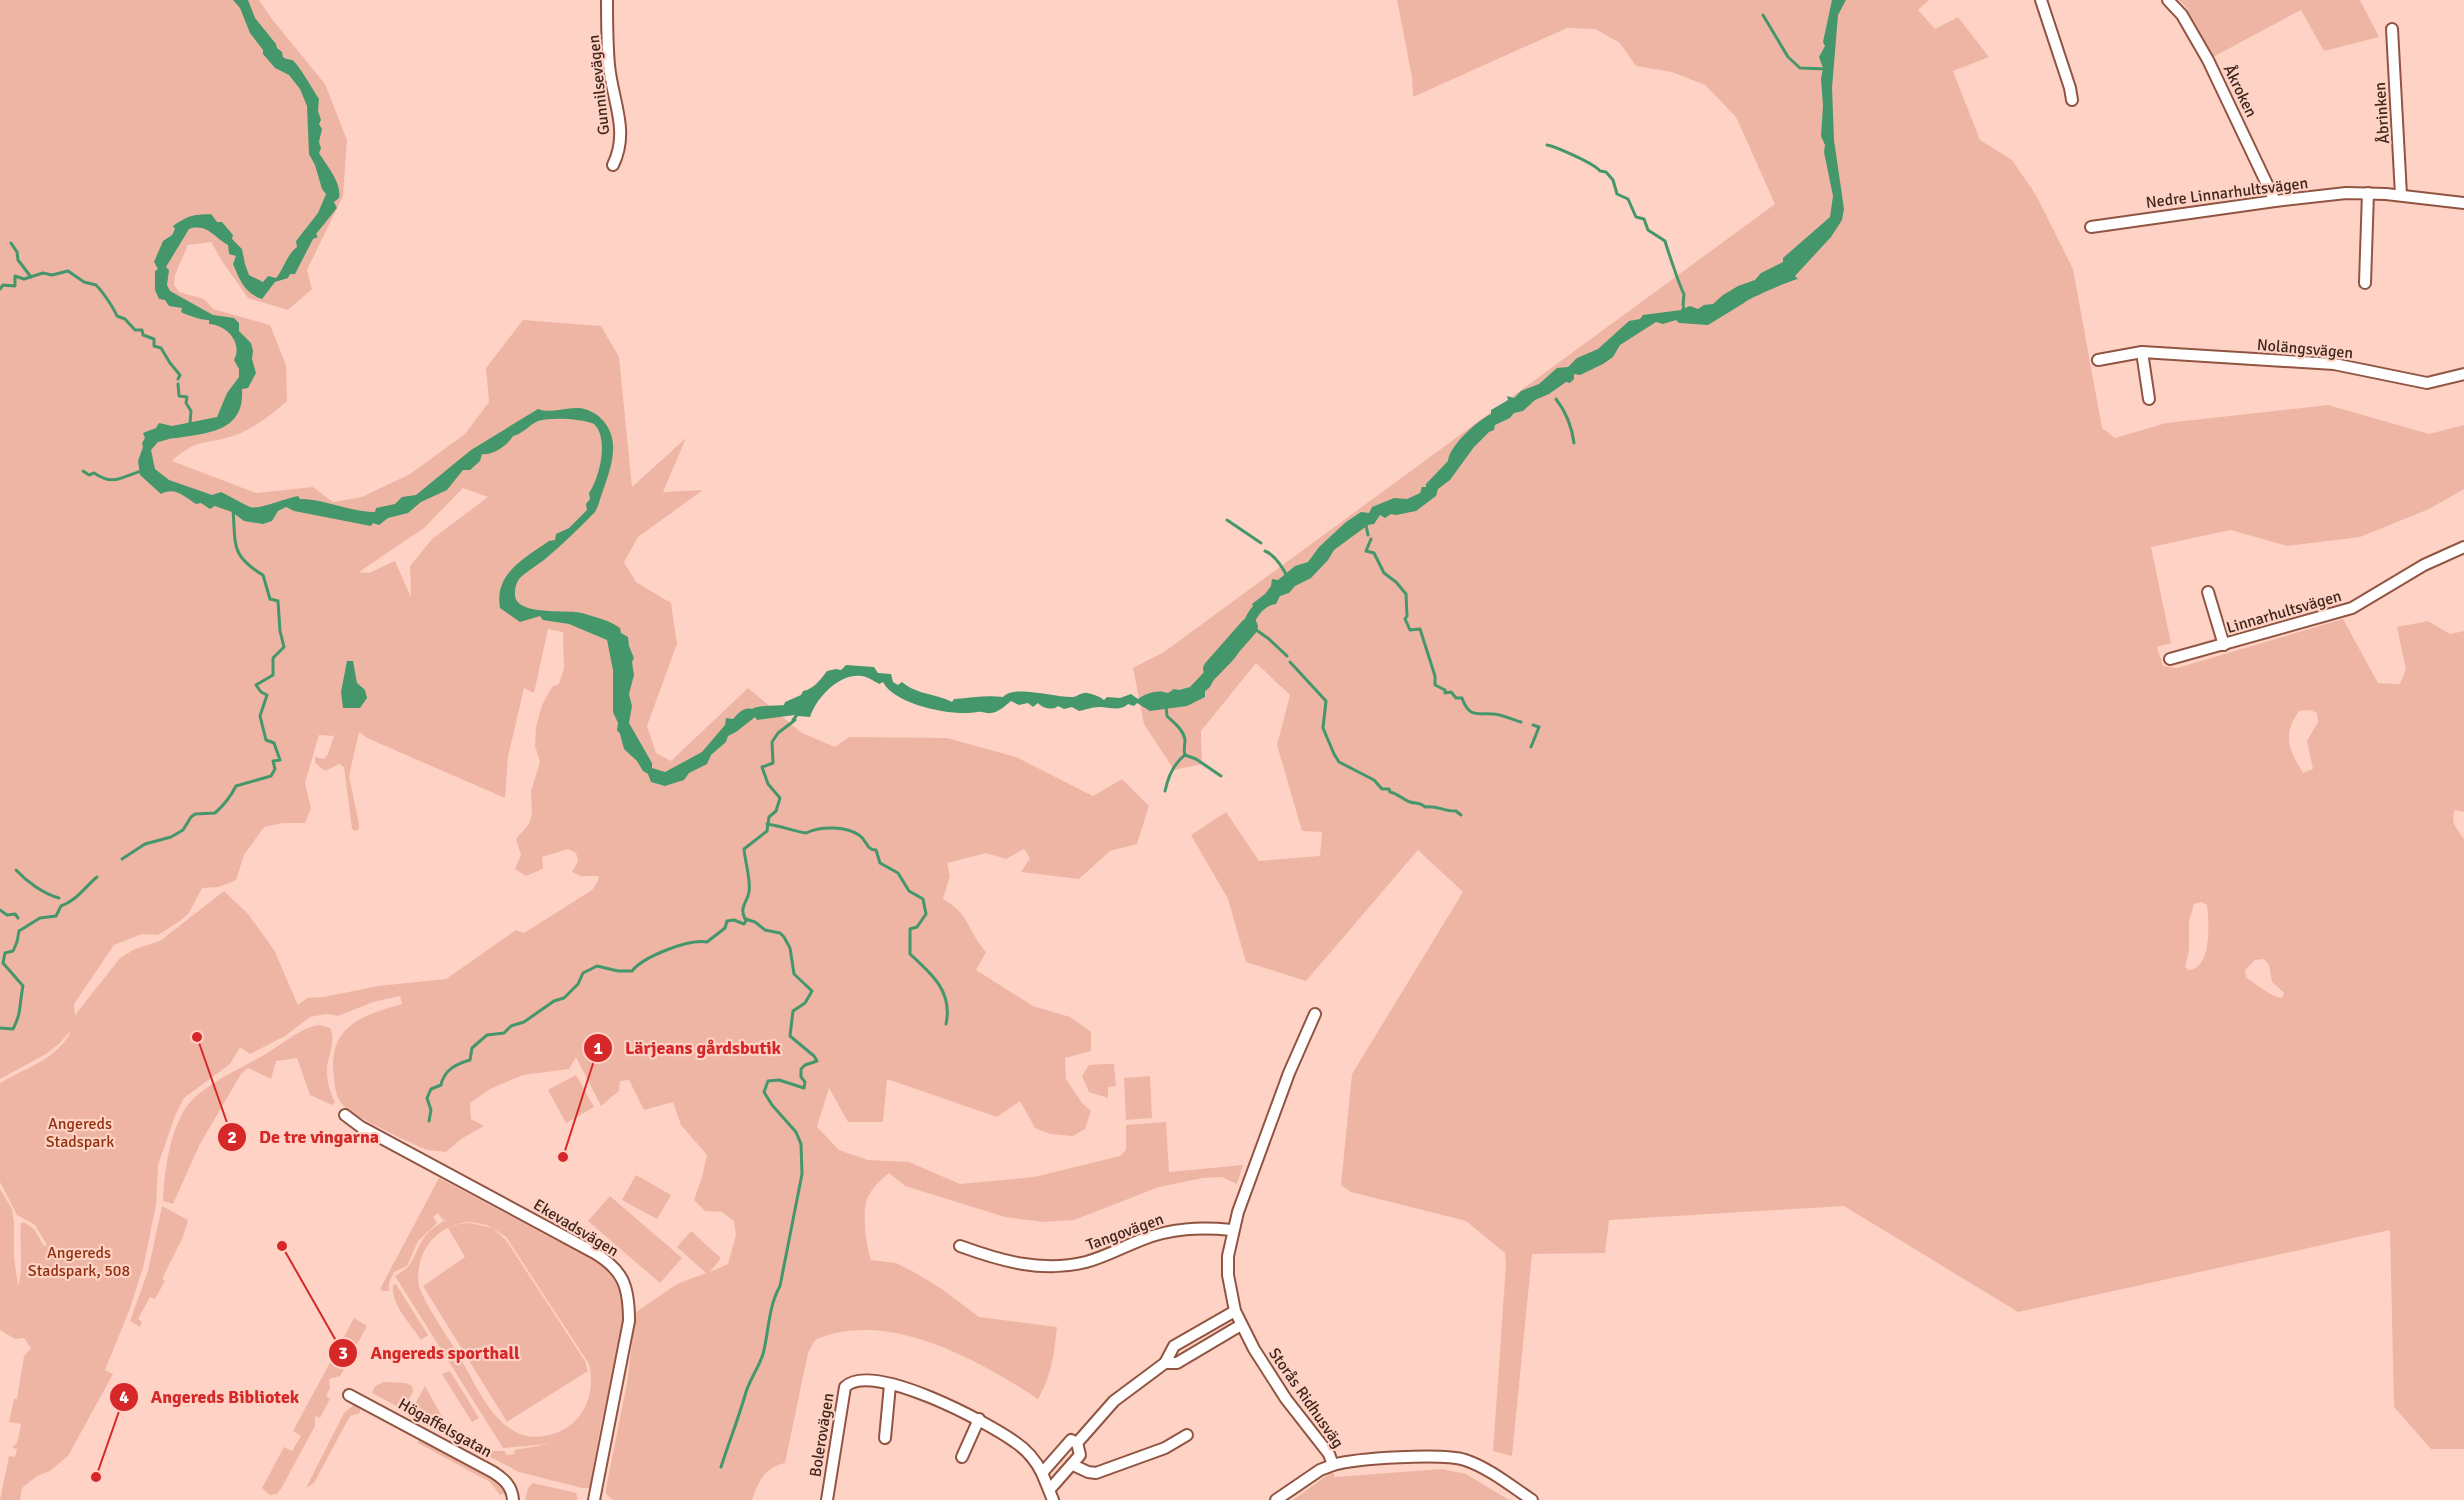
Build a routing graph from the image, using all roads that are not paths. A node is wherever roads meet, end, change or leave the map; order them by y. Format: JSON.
{"nodes":[{"id":1,"x":607,"y":0,"type":"edge"},
{"id":2,"x":2041,"y":0,"type":"edge"},
{"id":3,"x":2168,"y":0,"type":"edge"},
{"id":4,"x":2392,"y":29,"type":"dead end"},
{"id":5,"x":2072,"y":100,"type":"dead end"},
{"id":6,"x":613,"y":165,"type":"dead end"},
{"id":7,"x":2368,"y":193,"type":"junction"},
{"id":8,"x":2401,"y":195,"type":"junction"},
{"id":9,"x":2275,"y":201,"type":"junction"},
{"id":10,"x":2464,"y":203,"type":"edge"},
{"id":11,"x":2091,"y":227,"type":"dead end"},
{"id":12,"x":2366,"y":283,"type":"dead end"},
{"id":13,"x":2142,"y":352,"type":"junction"},
{"id":14,"x":2098,"y":360,"type":"dead end"},
{"id":15,"x":2464,"y":375,"type":"edge"},
{"id":16,"x":2149,"y":399,"type":"dead end"},
{"id":17,"x":2464,"y":547,"type":"edge"},
{"id":18,"x":2208,"y":592,"type":"dead end"},
{"id":19,"x":2224,"y":645,"type":"junction"},
{"id":20,"x":2170,"y":659,"type":"dead end"},
{"id":21,"x":1315,"y":1014,"type":"dead end"},
{"id":22,"x":345,"y":1115,"type":"dead end"},
{"id":23,"x":1232,"y":1230,"type":"junction"},
{"id":24,"x":960,"y":1246,"type":"dead end"},
{"id":25,"x":1235,"y":1311,"type":"junction"},
{"id":26,"x":1241,"y":1325,"type":"junction"},
{"id":27,"x":1165,"y":1363,"type":"junction"},
{"id":28,"x":891,"y":1385,"type":"junction"},
{"id":29,"x":350,"y":1395,"type":"dead end"},
{"id":30,"x":980,"y":1419,"type":"junction"},
{"id":31,"x":1187,"y":1435,"type":"dead end"},
{"id":32,"x":885,"y":1438,"type":"dead end"},
{"id":33,"x":1077,"y":1443,"type":"junction"},
{"id":34,"x":962,"y":1457,"type":"dead end"},
{"id":35,"x":1073,"y":1465,"type":"junction"},
{"id":36,"x":1333,"y":1465,"type":"junction"},
{"id":37,"x":1042,"y":1473,"type":"junction"},
{"id":38,"x":1051,"y":1495,"type":"edge"},
{"id":39,"x":513,"y":1500,"type":"edge"},
{"id":40,"x":594,"y":1500,"type":"edge"},
{"id":41,"x":828,"y":1500,"type":"edge"},
{"id":42,"x":1276,"y":1500,"type":"edge"},
{"id":43,"x":1532,"y":1500,"type":"edge"}],
"edges":[{"from":1,"to":6,"type":"street","name":"Gunnilsevägen"},
{"from":2,"to":5,"type":"street"},
{"from":3,"to":9,"type":"street","name":"Åkroken"},
{"from":4,"to":8,"type":"street","name":"Åbrinken"},
{"from":7,"to":8,"type":"street","name":"Nedre Linnarhultsvägen"},
{"from":7,"to":9,"type":"street","name":"Nedre Linnarhultsvägen"},
{"from":7,"to":12,"type":"street"},
{"from":8,"to":10,"type":"street","name":"Nedre Linnarhultsvägen"},
{"from":9,"to":11,"type":"street","name":"Nedre Linnarhultsvägen"},
{"from":13,"to":14,"type":"street","name":"Nolängsvägen"},
{"from":13,"to":15,"type":"street","name":"Nolängsvägen"},
{"from":13,"to":16,"type":"street"},
{"from":17,"to":19,"type":"street","name":"Linnarhultsvägen"},
{"from":18,"to":19,"type":"street"},
{"from":19,"to":20,"type":"street","name":"Linnarhultsvägen"},
{"from":21,"to":23,"type":"street","name":"Storås Ridhusväg"},
{"from":22,"to":40,"type":"street","name":"Ekevadsvägen"},
{"from":23,"to":24,"type":"street","name":"Tangovägen"},
{"from":23,"to":25,"type":"street","name":"Storås Ridhusväg"},
{"from":25,"to":26,"type":"street","name":"Storås Ridhusväg"},
{"from":25,"to":27,"type":"street"},
{"from":26,"to":27,"type":"street"},
{"from":26,"to":36,"type":"street","name":"Storås Ridhusväg"},
{"from":27,"to":33,"type":"street"},
{"from":28,"to":30,"type":"street","name":"Bolerovägen"},
{"from":28,"to":32,"type":"street"},
{"from":28,"to":41,"type":"street","name":"Bolerovägen"},
{"from":29,"to":39,"type":"street","name":"Högaffelsgatan"},
{"from":30,"to":34,"type":"street"},
{"from":30,"to":37,"type":"street","name":"Bolerovägen"},
{"from":31,"to":35,"type":"street"},
{"from":33,"to":35,"type":"street"},
{"from":33,"to":37,"type":"street"},
{"from":35,"to":38,"type":"street"},
{"from":36,"to":42,"type":"street"},
{"from":36,"to":43,"type":"street","name":"Storås Ridhusväg"},
{"from":37,"to":38,"type":"street","name":"Bolerovägen"}]}
